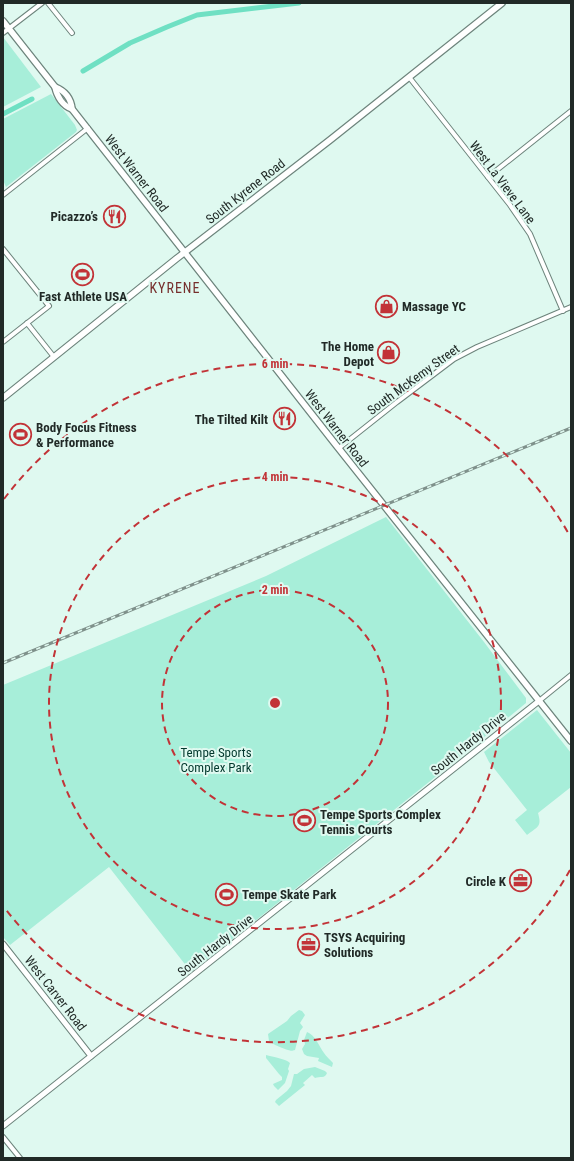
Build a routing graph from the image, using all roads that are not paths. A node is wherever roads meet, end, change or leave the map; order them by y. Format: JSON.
{"nodes":[{"id":1,"x":42,"y":3,"type":"edge"},
{"id":2,"x":48,"y":3,"type":"edge"},
{"id":3,"x":502,"y":3,"type":"edge"},
{"id":4,"x":3,"y":21,"type":"edge"},
{"id":5,"x":9,"y":29,"type":"junction"},
{"id":6,"x":3,"y":33,"type":"edge"},
{"id":7,"x":72,"y":33,"type":"dead end"},
{"id":8,"x":409,"y":77,"type":"junction"},
{"id":9,"x":571,"y":111,"type":"edge"},
{"id":10,"x":88,"y":128,"type":"junction"},
{"id":11,"x":488,"y":177,"type":"junction"},
{"id":12,"x":3,"y":195,"type":"edge"},
{"id":13,"x":3,"y":249,"type":"edge"},
{"id":14,"x":185,"y":252,"type":"junction"},
{"id":15,"x":571,"y":307,"type":"edge"},
{"id":16,"x":563,"y":311,"type":"junction"},
{"id":17,"x":27,"y":323,"type":"junction"},
{"id":18,"x":3,"y":342,"type":"edge"},
{"id":19,"x":54,"y":357,"type":"junction"},
{"id":20,"x":3,"y":398,"type":"edge"},
{"id":21,"x":339,"y":448,"type":"junction"},
{"id":22,"x":571,"y":675,"type":"edge"},
{"id":23,"x":539,"y":701,"type":"junction"},
{"id":24,"x":571,"y":741,"type":"edge"},
{"id":25,"x":3,"y":944,"type":"edge"},
{"id":26,"x":91,"y":1056,"type":"junction"},
{"id":27,"x":3,"y":1126,"type":"edge"},
{"id":28,"x":3,"y":1137,"type":"edge"},
{"id":29,"x":20,"y":1158,"type":"edge"}],
"edges":[{"from":1,"to":5,"type":"street"},
{"from":2,"to":7,"type":"street"},
{"from":3,"to":8,"type":"main road","name":"South Kyrene Road"},
{"from":4,"to":5,"type":"main road","name":"West Warner Road"},
{"from":5,"to":6,"type":"street"},
{"from":5,"to":10,"type":"main road","name":"West Warner Road"},
{"from":8,"to":11,"type":"street","name":"West La Vieve Lane"},
{"from":8,"to":14,"type":"main road","name":"South Kyrene Road"},
{"from":9,"to":11,"type":"street"},
{"from":10,"to":12,"type":"street"},
{"from":10,"to":14,"type":"main road","name":"West Warner Road"},
{"from":11,"to":16,"type":"street","name":"West La Vieve Lane"},
{"from":13,"to":17,"type":"street"},
{"from":14,"to":19,"type":"main road","name":"South Kyrene Road"},
{"from":14,"to":21,"type":"main road","name":"West Warner Road"},
{"from":15,"to":16,"type":"street","name":"South McKemy Street"},
{"from":16,"to":21,"type":"street","name":"South McKemy Street"},
{"from":17,"to":18,"type":"street"},
{"from":17,"to":19,"type":"street"},
{"from":19,"to":20,"type":"main road","name":"South Kyrene Road"},
{"from":21,"to":23,"type":"main road","name":"West Warner Road"},
{"from":22,"to":23,"type":"street","name":"South Hardy Drive"},
{"from":23,"to":24,"type":"main road","name":"West Warner Road"},
{"from":23,"to":26,"type":"street","name":"South Hardy Drive"},
{"from":25,"to":26,"type":"street","name":"West Carver Road"},
{"from":26,"to":27,"type":"street","name":"South Hardy Drive"},
{"from":28,"to":29,"type":"street"}]}
